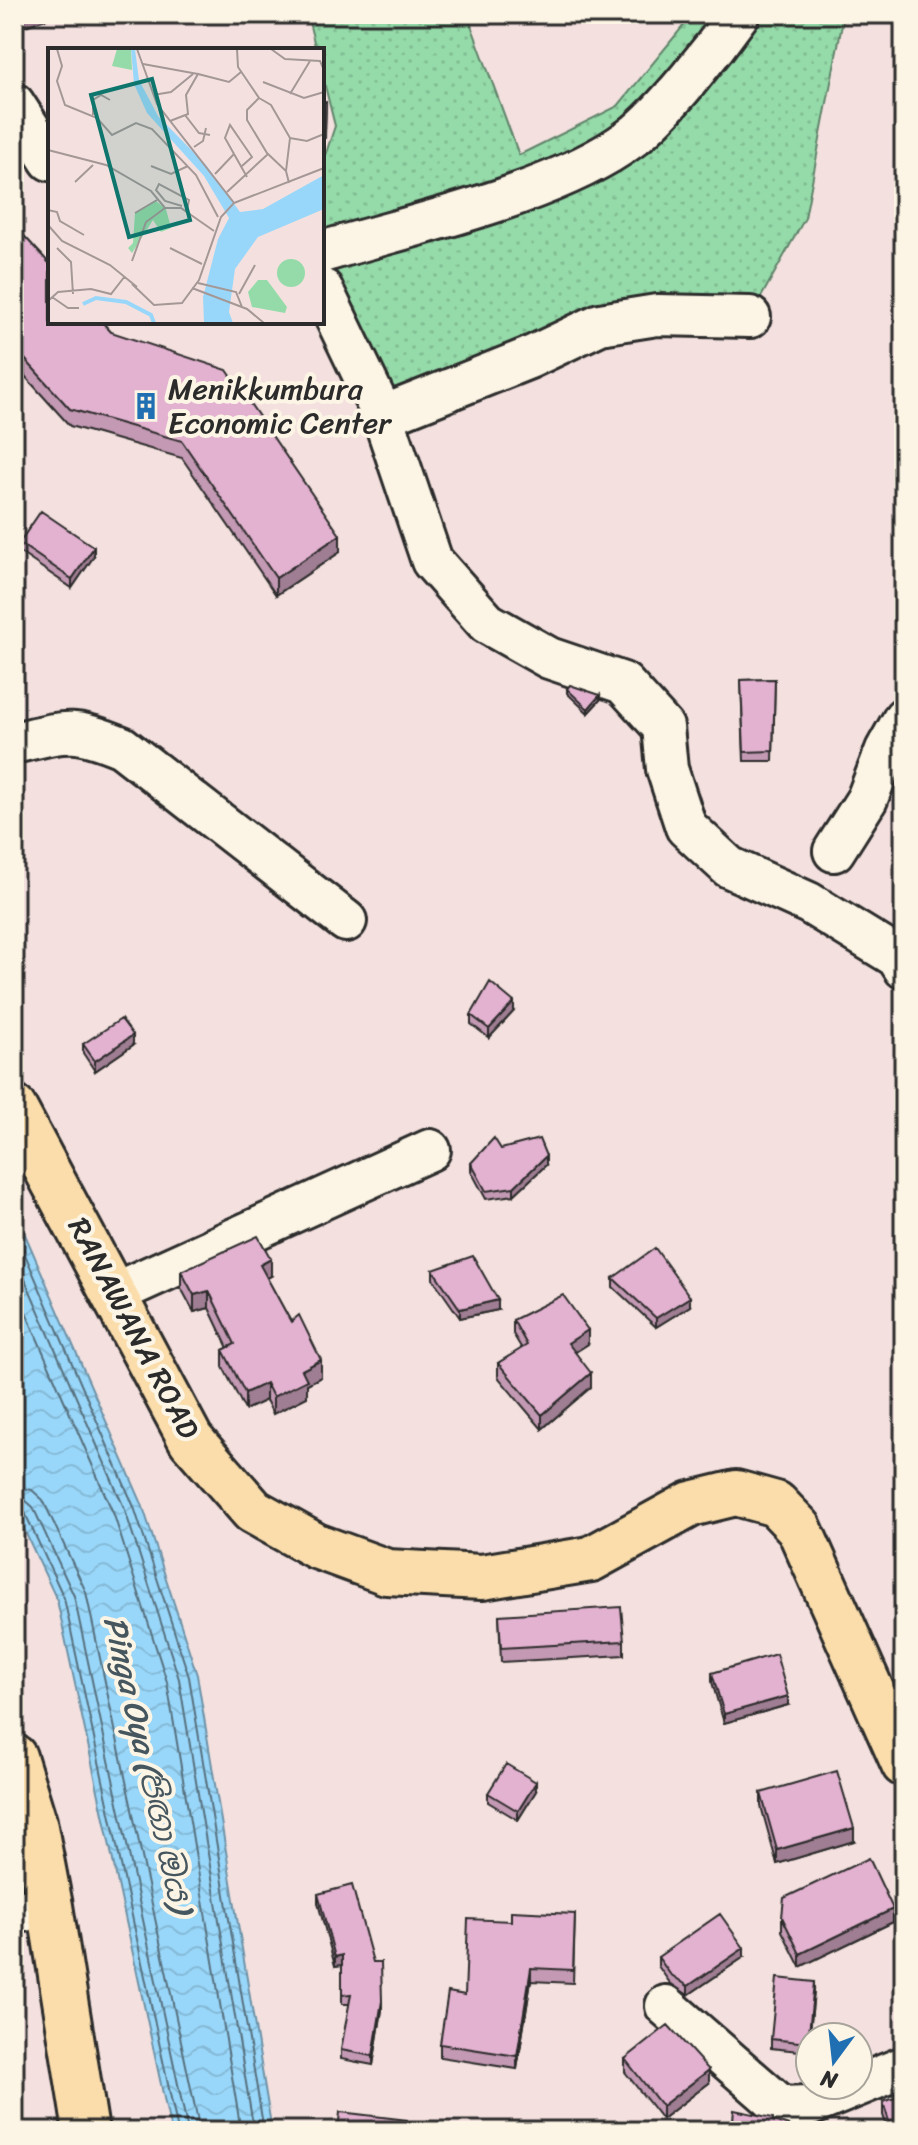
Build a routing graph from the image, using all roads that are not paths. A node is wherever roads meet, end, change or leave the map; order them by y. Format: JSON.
{"nodes":[{"id":1,"x":739,"y":14,"type":"edge"},
{"id":2,"x":14,"y":104,"type":"edge"},
{"id":3,"x":48,"y":157,"type":"edge"},
{"id":4,"x":324,"y":251,"type":"edge"},
{"id":5,"x":324,"y":293,"type":"edge"},
{"id":6,"x":750,"y":317,"type":"dead end"},
{"id":7,"x":383,"y":416,"type":"junction"},
{"id":8,"x":904,"y":718,"type":"edge"},
{"id":9,"x":14,"y":743,"type":"edge"},
{"id":10,"x":834,"y":851,"type":"dead end"},
{"id":11,"x":346,"y":921,"type":"dead end"},
{"id":12,"x":904,"y":968,"type":"edge"},
{"id":13,"x":14,"y":1108,"type":"edge"},
{"id":14,"x":430,"y":1150,"type":"dead end"},
{"id":15,"x":115,"y":1293,"type":"junction"},
{"id":16,"x":14,"y":1757,"type":"edge"},
{"id":17,"x":904,"y":1764,"type":"edge"},
{"id":18,"x":32,"y":1909,"type":"edge"},
{"id":19,"x":666,"y":2006,"type":"dead end"},
{"id":20,"x":904,"y":2067,"type":"edge"},
{"id":21,"x":86,"y":2131,"type":"edge"}],
"edges":[{"from":1,"to":4,"type":"street"},
{"from":2,"to":3,"type":"street"},
{"from":5,"to":7,"type":"street"},
{"from":6,"to":7,"type":"street"},
{"from":7,"to":12,"type":"street"},
{"from":8,"to":10,"type":"street"},
{"from":9,"to":11,"type":"street"},
{"from":13,"to":15,"type":"main road","name":"RANAWANA ROAD"},
{"from":14,"to":15,"type":"street"},
{"from":15,"to":17,"type":"main road","name":"RANAWANA ROAD"},
{"from":16,"to":18,"type":"main road"},
{"from":18,"to":21,"type":"main road"},
{"from":19,"to":20,"type":"street"}]}
